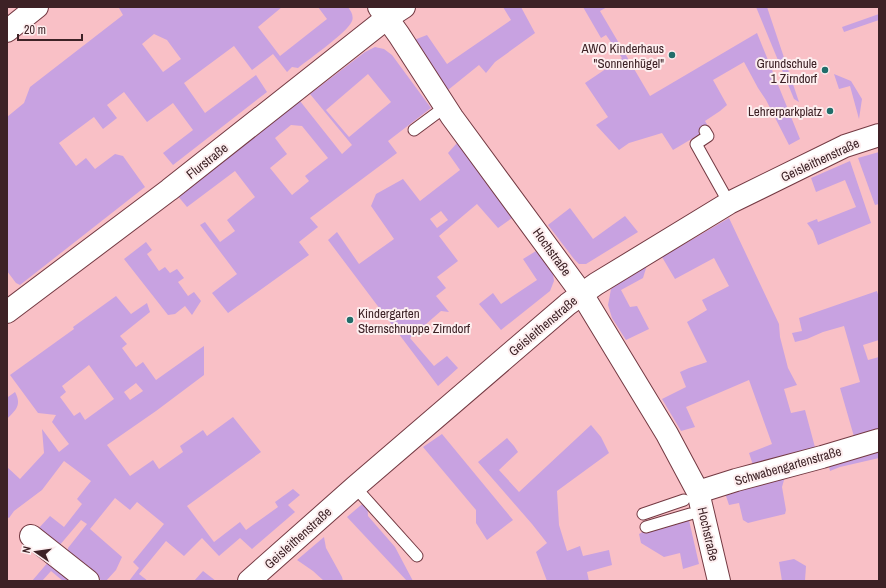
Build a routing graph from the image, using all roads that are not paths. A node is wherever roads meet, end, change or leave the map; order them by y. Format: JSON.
{"nodes":[{"id":1,"x":37,"y":7,"type":"edge"},
{"id":2,"x":390,"y":11,"type":"edge"},
{"id":3,"x":7,"y":31,"type":"edge"},
{"id":4,"x":445,"y":107,"type":"junction"},
{"id":5,"x":414,"y":130,"type":"dead end"},
{"id":6,"x":705,"y":131,"type":"dead end"},
{"id":7,"x":879,"y":135,"type":"edge"},
{"id":8,"x":729,"y":203,"type":"junction"},
{"id":9,"x":582,"y":294,"type":"junction"},
{"id":10,"x":7,"y":312,"type":"edge"},
{"id":11,"x":879,"y":440,"type":"edge"},
{"id":12,"x":355,"y":487,"type":"junction"},
{"id":13,"x":691,"y":496,"type":"junction"},
{"id":14,"x":643,"y":514,"type":"dead end"},
{"id":15,"x":690,"y":514,"type":"dead end"},
{"id":16,"x":646,"y":527,"type":"dead end"},
{"id":17,"x":31,"y":536,"type":"dead end"},
{"id":18,"x":417,"y":556,"type":"dead end"},
{"id":19,"x":88,"y":581,"type":"edge"},
{"id":20,"x":249,"y":581,"type":"edge"},
{"id":21,"x":719,"y":581,"type":"edge"}],
"edges":[{"from":1,"to":3,"type":"street"},
{"from":2,"to":4,"type":"street","name":"Hochstraße"},
{"from":2,"to":10,"type":"street","name":"Flurstraße"},
{"from":4,"to":5,"type":"lane"},
{"from":4,"to":9,"type":"street","name":"Hochstraße"},
{"from":6,"to":8,"type":"lane"},
{"from":7,"to":8,"type":"street","name":"Geisleithenstraße"},
{"from":8,"to":9,"type":"street","name":"Geisleithenstraße"},
{"from":9,"to":12,"type":"street","name":"Geisleithenstraße"},
{"from":9,"to":13,"type":"street","name":"Hochstraße"},
{"from":11,"to":13,"type":"street","name":"Schwabengartenstraße"},
{"from":12,"to":18,"type":"lane"},
{"from":12,"to":20,"type":"street","name":"Geisleithenstraße"},
{"from":13,"to":14,"type":"lane"},
{"from":13,"to":21,"type":"street","name":"Hochstraße"},
{"from":15,"to":16,"type":"lane"},
{"from":17,"to":19,"type":"street"}]}
